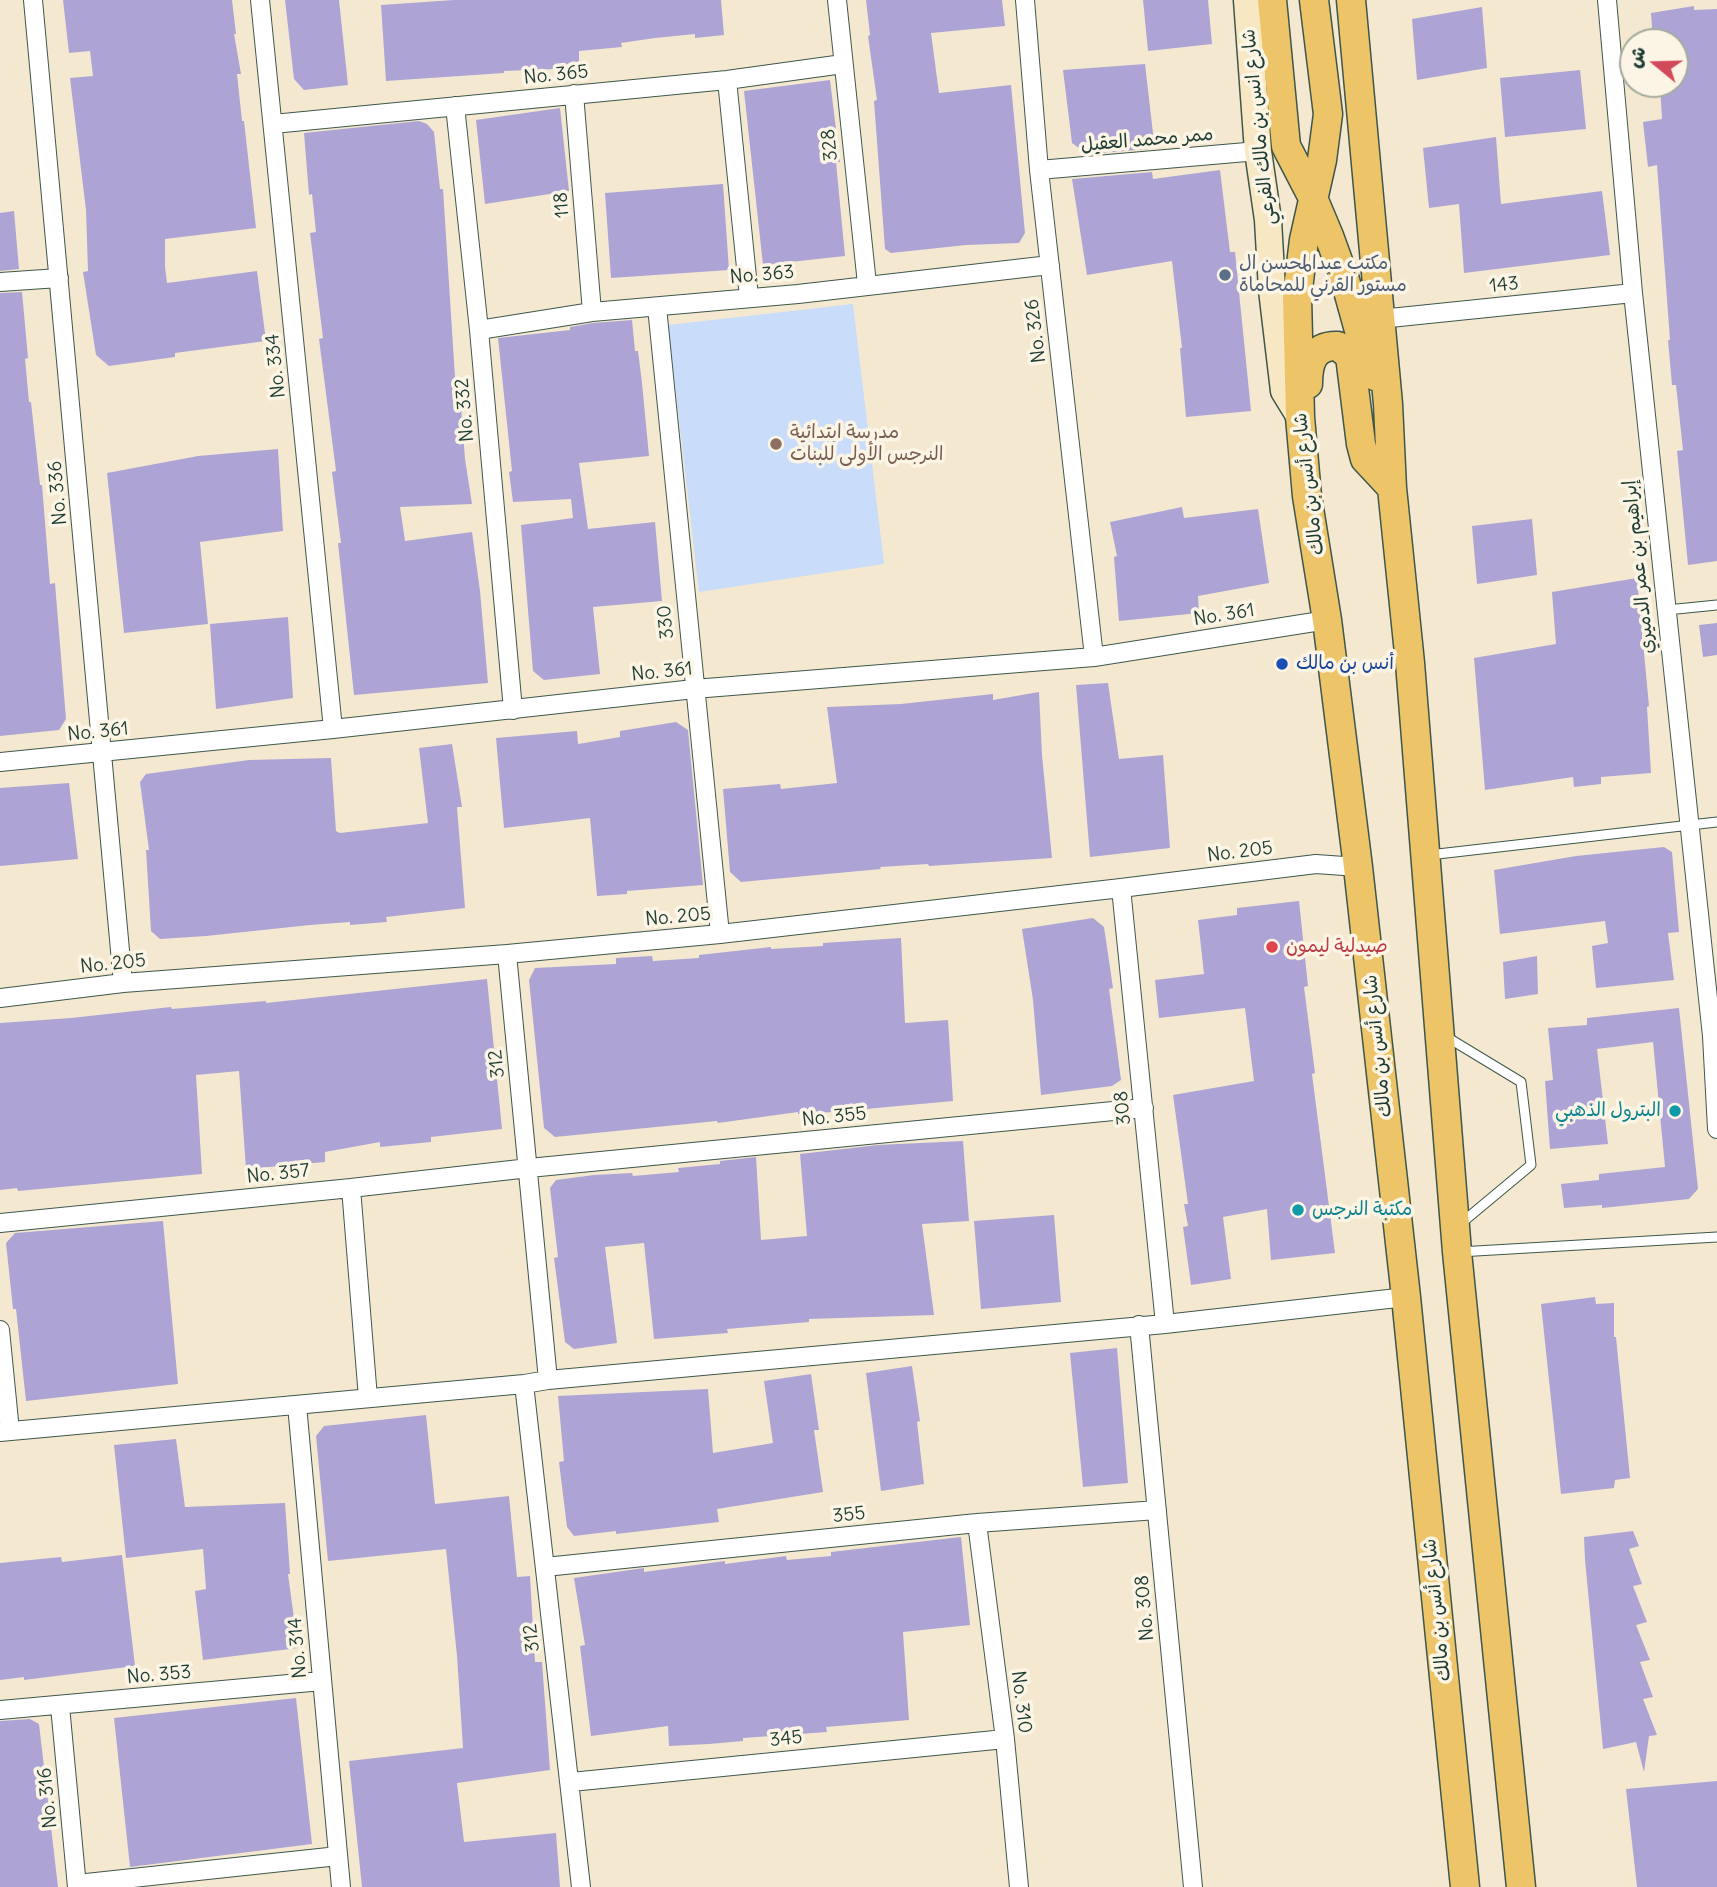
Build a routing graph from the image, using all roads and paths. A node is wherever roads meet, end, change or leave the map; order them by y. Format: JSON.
{"nodes":[{"id":1,"x":33,"y":0,"type":"edge"},
{"id":2,"x":260,"y":0,"type":"edge"},
{"id":3,"x":837,"y":0,"type":"edge"},
{"id":4,"x":1025,"y":0,"type":"edge"},
{"id":5,"x":1247,"y":0,"type":"edge"},
{"id":6,"x":1272,"y":0,"type":"edge"},
{"id":7,"x":1314,"y":0,"type":"edge"},
{"id":8,"x":1351,"y":0,"type":"edge"},
{"id":9,"x":1607,"y":0,"type":"edge"},
{"id":10,"x":843,"y":64,"type":"junction"},
{"id":11,"x":727,"y":80,"type":"junction"},
{"id":12,"x":574,"y":94,"type":"junction"},
{"id":13,"x":455,"y":106,"type":"junction"},
{"id":14,"x":274,"y":124,"type":"junction"},
{"id":15,"x":1258,"y":151,"type":"junction"},
{"id":16,"x":1039,"y":170,"type":"junction"},
{"id":17,"x":1313,"y":198,"type":"junction"},
{"id":18,"x":1050,"y":265,"type":"junction"},
{"id":19,"x":59,"y":278,"type":"junction"},
{"id":20,"x":0,"y":282,"type":"edge"},
{"id":21,"x":867,"y":284,"type":"junction"},
{"id":22,"x":1633,"y":293,"type":"junction"},
{"id":23,"x":748,"y":297,"type":"junction"},
{"id":24,"x":657,"y":307,"type":"junction"},
{"id":25,"x":592,"y":312,"type":"junction"},
{"id":26,"x":1380,"y":319,"type":"junction"},
{"id":27,"x":479,"y":331,"type":"junction"},
{"id":28,"x":1388,"y":404,"type":"junction"},
{"id":29,"x":1300,"y":422,"type":"junction"},
{"id":30,"x":1392,"y":488,"type":"junction"},
{"id":31,"x":1717,"y":605,"type":"edge"},
{"id":32,"x":1665,"y":610,"type":"junction"},
{"id":33,"x":1327,"y":620,"type":"junction"},
{"id":34,"x":1094,"y":657,"type":"junction"},
{"id":35,"x":694,"y":689,"type":"junction"},
{"id":36,"x":513,"y":710,"type":"junction"},
{"id":37,"x":333,"y":729,"type":"junction"},
{"id":38,"x":103,"y":752,"type":"junction"},
{"id":39,"x":0,"y":762,"type":"edge"},
{"id":40,"x":1717,"y":822,"type":"edge"},
{"id":41,"x":1688,"y":825,"type":"junction"},
{"id":42,"x":1424,"y":855,"type":"junction"},
{"id":43,"x":1358,"y":867,"type":"junction"},
{"id":44,"x":1121,"y":888,"type":"junction"},
{"id":45,"x":720,"y":934,"type":"junction"},
{"id":46,"x":508,"y":954,"type":"junction"},
{"id":47,"x":123,"y":983,"type":"junction"},
{"id":48,"x":0,"y":998,"type":"edge"},
{"id":49,"x":1438,"y":1032,"type":"junction"},
{"id":50,"x":1714,"y":1035,"type":"edge"},
{"id":51,"x":1144,"y":1108,"type":"junction"},
{"id":52,"x":1717,"y":1129,"type":"edge"},
{"id":53,"x":529,"y":1168,"type":"junction"},
{"id":54,"x":351,"y":1188,"type":"junction"},
{"id":55,"x":0,"y":1223,"type":"edge"},
{"id":56,"x":1717,"y":1237,"type":"edge"},
{"id":57,"x":1456,"y":1240,"type":"junction"},
{"id":58,"x":1406,"y":1297,"type":"junction"},
{"id":59,"x":1165,"y":1324,"type":"junction"},
{"id":60,"x":1139,"y":1325,"type":"junction"},
{"id":61,"x":0,"y":1330,"type":"edge"},
{"id":62,"x":548,"y":1380,"type":"junction"},
{"id":63,"x":524,"y":1384,"type":"junction"},
{"id":64,"x":368,"y":1398,"type":"junction"},
{"id":65,"x":296,"y":1405,"type":"junction"},
{"id":66,"x":5,"y":1432,"type":"edge"},
{"id":67,"x":1157,"y":1510,"type":"junction"},
{"id":68,"x":977,"y":1523,"type":"junction"},
{"id":69,"x":545,"y":1567,"type":"junction"},
{"id":70,"x":323,"y":1681,"type":"junction"},
{"id":71,"x":60,"y":1706,"type":"junction"},
{"id":72,"x":0,"y":1710,"type":"edge"},
{"id":73,"x":1005,"y":1739,"type":"junction"},
{"id":74,"x":571,"y":1782,"type":"junction"},
{"id":75,"x":338,"y":1856,"type":"junction"},
{"id":76,"x":77,"y":1885,"type":"edge"},
{"id":77,"x":341,"y":1887,"type":"edge"},
{"id":78,"x":581,"y":1887,"type":"edge"},
{"id":79,"x":1019,"y":1887,"type":"edge"},
{"id":80,"x":1193,"y":1887,"type":"edge"},
{"id":81,"x":1465,"y":1887,"type":"edge"},
{"id":82,"x":1521,"y":1887,"type":"edge"}],
"edges":[{"from":1,"to":19,"type":"street","name":"No. 336"},
{"from":2,"to":14,"type":"street","name":"No. 334"},
{"from":3,"to":10,"type":"street","name":"328"},
{"from":4,"to":16,"type":"street","name":"No. 326"},
{"from":5,"to":15,"type":"main road","name":"شارع انس بن مالك الفرعي"},
{"from":6,"to":17,"type":"main road"},
{"from":7,"to":17,"type":"main road","name":"شارع أنس بن مالك"},
{"from":8,"to":26,"type":"main road"},
{"from":9,"to":22,"type":"street","name":"إبراهيم بن عمر الدميري"},
{"from":10,"to":11,"type":"street","name":"No. 365"},
{"from":10,"to":21,"type":"street","name":"328"},
{"from":11,"to":12,"type":"street","name":"No. 365"},
{"from":11,"to":23,"type":"street"},
{"from":12,"to":13,"type":"street","name":"No. 365"},
{"from":12,"to":25,"type":"street","name":"118"},
{"from":13,"to":14,"type":"street","name":"No. 365"},
{"from":13,"to":27,"type":"street","name":"No. 332"},
{"from":14,"to":37,"type":"street","name":"No. 334"},
{"from":15,"to":16,"type":"street","name":"ممر محمد العقيل"},
{"from":15,"to":29,"type":"main road","name":"شارع انس بن مالك الفرعي"},
{"from":16,"to":18,"type":"street","name":"No. 326"},
{"from":17,"to":28,"type":"main road"},
{"from":17,"to":29,"type":"main road","name":"شارع أنس بن مالك"},
{"from":18,"to":21,"type":"street","name":"No. 363"},
{"from":18,"to":34,"type":"street","name":"No. 326"},
{"from":19,"to":20,"type":"street"},
{"from":19,"to":38,"type":"street","name":"No. 336"},
{"from":21,"to":23,"type":"street","name":"No. 363"},
{"from":22,"to":26,"type":"street","name":"143"},
{"from":22,"to":32,"type":"street","name":"إبراهيم بن عمر الدميري"},
{"from":23,"to":24,"type":"street","name":"No. 363"},
{"from":24,"to":25,"type":"street","name":"No. 363"},
{"from":24,"to":35,"type":"street","name":"330"},
{"from":25,"to":27,"type":"street","name":"No. 363"},
{"from":26,"to":28,"type":"main road"},
{"from":27,"to":36,"type":"street","name":"No. 332"},
{"from":28,"to":30,"type":"main road"},
{"from":29,"to":30,"type":"main road"},
{"from":29,"to":33,"type":"main road","name":"شارع أنس بن مالك"},
{"from":30,"to":42,"type":"main road"},
{"from":31,"to":32,"type":"lane"},
{"from":32,"to":41,"type":"street","name":"إبراهيم بن عمر الدميري"},
{"from":33,"to":34,"type":"street","name":"No. 361"},
{"from":33,"to":43,"type":"main road","name":"شارع أنس بن مالك"},
{"from":34,"to":35,"type":"street","name":"No. 361"},
{"from":35,"to":36,"type":"street","name":"No. 361"},
{"from":35,"to":45,"type":"street","name":"330"},
{"from":36,"to":37,"type":"street","name":"No. 361"},
{"from":37,"to":38,"type":"street","name":"No. 361"},
{"from":38,"to":39,"type":"street","name":"No. 361"},
{"from":38,"to":47,"type":"street","name":"No. 336"},
{"from":40,"to":41,"type":"lane"},
{"from":41,"to":42,"type":"lane"},
{"from":41,"to":50,"type":"street","name":"إبراهيم بن عمر الدميري"},
{"from":42,"to":49,"type":"main road"},
{"from":43,"to":44,"type":"street","name":"No. 205"},
{"from":43,"to":58,"type":"main road","name":"شارع أنس بن مالك"},
{"from":44,"to":45,"type":"street","name":"No. 205"},
{"from":44,"to":51,"type":"street","name":"308"},
{"from":45,"to":46,"type":"street","name":"No. 205"},
{"from":46,"to":47,"type":"street","name":"No. 205"},
{"from":46,"to":53,"type":"street","name":"312"},
{"from":47,"to":48,"type":"street","name":"No. 205"},
{"from":49,"to":57,"type":"main road"},
{"from":49,"to":57,"type":"lane"},
{"from":50,"to":52,"type":"street","name":"إبراهيم بن عمر الدميري"},
{"from":51,"to":53,"type":"street","name":"No. 355"},
{"from":51,"to":59,"type":"street","name":"308"},
{"from":53,"to":54,"type":"street","name":"No. 355"},
{"from":53,"to":62,"type":"street","name":"312"},
{"from":54,"to":55,"type":"street","name":"No. 357"},
{"from":54,"to":64,"type":"street"},
{"from":56,"to":57,"type":"lane"},
{"from":57,"to":82,"type":"main road"},
{"from":58,"to":59,"type":"street"},
{"from":58,"to":81,"type":"main road","name":"شارع أنس بن مالك"},
{"from":59,"to":60,"type":"street"},
{"from":60,"to":62,"type":"street"},
{"from":60,"to":67,"type":"street","name":"No. 308"},
{"from":61,"to":66,"type":"street"},
{"from":62,"to":63,"type":"street"},
{"from":63,"to":64,"type":"street"},
{"from":63,"to":69,"type":"street","name":"312"},
{"from":64,"to":65,"type":"street"},
{"from":65,"to":66,"type":"street"},
{"from":65,"to":70,"type":"street","name":"No. 314"},
{"from":67,"to":68,"type":"street","name":"355"},
{"from":67,"to":80,"type":"street","name":"No. 308"},
{"from":68,"to":69,"type":"street","name":"355"},
{"from":68,"to":73,"type":"street","name":"No. 310"},
{"from":69,"to":74,"type":"street","name":"312"},
{"from":70,"to":71,"type":"street","name":"No. 353"},
{"from":70,"to":75,"type":"street","name":"No. 314"},
{"from":71,"to":72,"type":"street","name":"No. 353"},
{"from":71,"to":76,"type":"street","name":"No. 316"},
{"from":73,"to":74,"type":"street","name":"345"},
{"from":73,"to":79,"type":"street","name":"No. 310"},
{"from":74,"to":78,"type":"street","name":"312"},
{"from":75,"to":76,"type":"street"},
{"from":75,"to":77,"type":"street","name":"No. 314"}]}
